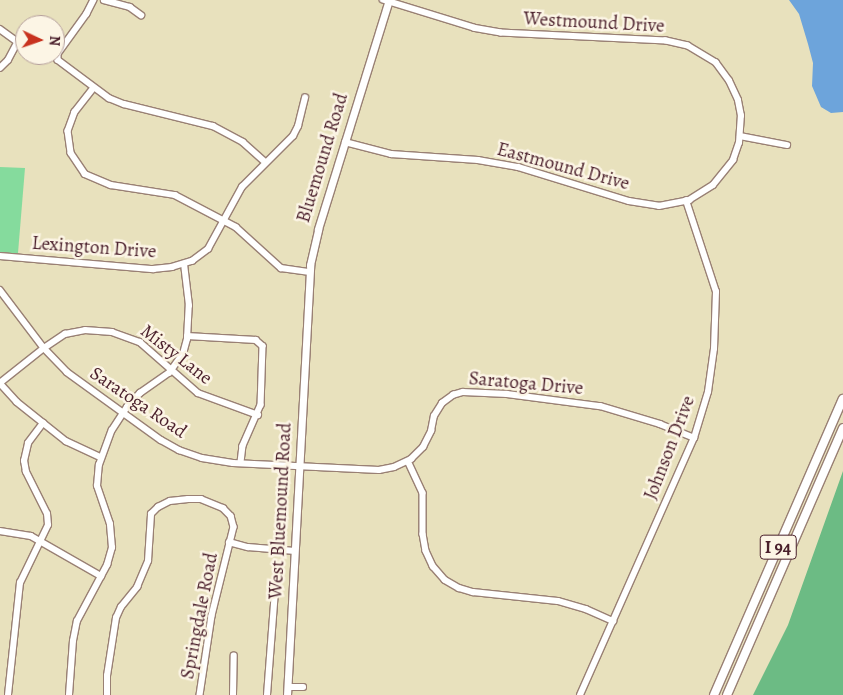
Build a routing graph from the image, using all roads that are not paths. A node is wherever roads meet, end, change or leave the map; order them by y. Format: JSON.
{"nodes":[{"id":1,"x":94,"y":0,"type":"edge"},
{"id":2,"x":104,"y":0,"type":"edge"},
{"id":3,"x":387,"y":1,"type":"edge"},
{"id":4,"x":141,"y":15,"type":"dead end"},
{"id":5,"x":0,"y":29,"type":"edge"},
{"id":6,"x":15,"y":41,"type":"edge"},
{"id":7,"x":15,"y":47,"type":"edge"},
{"id":8,"x":0,"y":68,"type":"edge"},
{"id":9,"x":94,"y":88,"type":"junction"},
{"id":10,"x":305,"y":98,"type":"dead end"},
{"id":11,"x":740,"y":136,"type":"junction"},
{"id":12,"x":345,"y":142,"type":"junction"},
{"id":13,"x":787,"y":145,"type":"dead end"},
{"id":14,"x":265,"y":162,"type":"junction"},
{"id":15,"x":686,"y":201,"type":"junction"},
{"id":16,"x":223,"y":220,"type":"junction"},
{"id":17,"x":0,"y":256,"type":"edge"},
{"id":18,"x":184,"y":264,"type":"junction"},
{"id":19,"x":310,"y":272,"type":"junction"},
{"id":20,"x":0,"y":290,"type":"edge"},
{"id":21,"x":306,"y":330,"type":"joint"},
{"id":22,"x":187,"y":336,"type":"junction"},
{"id":23,"x":44,"y":348,"type":"junction"},
{"id":24,"x":172,"y":371,"type":"junction"},
{"id":25,"x":0,"y":383,"type":"edge"},
{"id":26,"x":843,"y":399,"type":"edge"},
{"id":27,"x":123,"y":413,"type":"junction"},
{"id":28,"x":258,"y":415,"type":"junction"},
{"id":29,"x":42,"y":423,"type":"junction"},
{"id":30,"x":843,"y":428,"type":"edge"},
{"id":31,"x":694,"y":438,"type":"junction"},
{"id":32,"x":101,"y":457,"type":"junction"},
{"id":33,"x":408,"y":461,"type":"junction"},
{"id":34,"x":241,"y":463,"type":"junction"},
{"id":35,"x":300,"y":466,"type":"junction"},
{"id":36,"x":0,"y":530,"type":"edge"},
{"id":37,"x":41,"y":541,"type":"junction"},
{"id":38,"x":230,"y":542,"type":"junction"},
{"id":39,"x":295,"y":551,"type":"junction"},
{"id":40,"x":101,"y":576,"type":"junction"},
{"id":41,"x":275,"y":590,"type":"dead end"},
{"id":42,"x":613,"y":621,"type":"junction"},
{"id":43,"x":234,"y":656,"type":"dead end"},
{"id":44,"x":288,"y":687,"type":"junction"},
{"id":45,"x":303,"y":688,"type":"dead end"},
{"id":46,"x":8,"y":695,"type":"edge"},
{"id":47,"x":69,"y":695,"type":"edge"},
{"id":48,"x":107,"y":695,"type":"edge"},
{"id":49,"x":200,"y":695,"type":"edge"},
{"id":50,"x":233,"y":695,"type":"edge"},
{"id":51,"x":267,"y":695,"type":"edge"},
{"id":52,"x":287,"y":695,"type":"edge"},
{"id":53,"x":580,"y":695,"type":"edge"},
{"id":54,"x":714,"y":695,"type":"edge"},
{"id":55,"x":727,"y":695,"type":"edge"}],
"edges":[{"from":1,"to":9,"type":"street"},
{"from":2,"to":4,"type":"street"},
{"from":3,"to":11,"type":"street","name":"Westmound Drive"},
{"from":3,"to":12,"type":"main road","name":"Bluemound Road"},
{"from":5,"to":6,"type":"street"},
{"from":7,"to":8,"type":"street"},
{"from":9,"to":14,"type":"street"},
{"from":9,"to":16,"type":"street"},
{"from":10,"to":14,"type":"street","name":"Lexington Drive"},
{"from":11,"to":13,"type":"street"},
{"from":11,"to":15,"type":"street","name":"Eastmound Drive"},
{"from":12,"to":15,"type":"street","name":"Eastmound Drive"},
{"from":12,"to":19,"type":"main road","name":"Bluemound Road"},
{"from":14,"to":16,"type":"street","name":"Lexington Drive"},
{"from":15,"to":31,"type":"street","name":"Johnson Drive"},
{"from":16,"to":18,"type":"street","name":"Lexington Drive"},
{"from":16,"to":19,"type":"street"},
{"from":17,"to":18,"type":"street","name":"Lexington Drive"},
{"from":18,"to":22,"type":"street"},
{"from":19,"to":21,"type":"main road","name":"Bluemound Road"},
{"from":20,"to":23,"type":"street","name":"Saratoga Road"},
{"from":21,"to":35,"type":"main road","name":"West Bluemound Road"},
{"from":22,"to":24,"type":"street"},
{"from":22,"to":28,"type":"street"},
{"from":23,"to":24,"type":"street","name":"Misty Lane"},
{"from":23,"to":25,"type":"street","name":"Misty Lane"},
{"from":23,"to":27,"type":"street","name":"Saratoga Road"},
{"from":24,"to":27,"type":"street"},
{"from":24,"to":28,"type":"street","name":"Misty Lane"},
{"from":25,"to":29,"type":"street"},
{"from":26,"to":54,"type":"highway","number":"I 94"},
{"from":27,"to":32,"type":"street"},
{"from":27,"to":34,"type":"street","name":"Saratoga Road"},
{"from":28,"to":34,"type":"street"},
{"from":29,"to":32,"type":"street"},
{"from":29,"to":37,"type":"street"},
{"from":30,"to":55,"type":"highway","number":"I 94"},
{"from":31,"to":33,"type":"street","name":"Saratoga Drive"},
{"from":31,"to":42,"type":"street","name":"Johnson Drive"},
{"from":32,"to":40,"type":"street"},
{"from":33,"to":35,"type":"street","name":"Saratoga Drive"},
{"from":33,"to":42,"type":"street"},
{"from":34,"to":35,"type":"street","name":"Saratoga Road"},
{"from":35,"to":39,"type":"main road","name":"West Bluemound Road"},
{"from":36,"to":37,"type":"street"},
{"from":37,"to":40,"type":"street"},
{"from":37,"to":46,"type":"street"},
{"from":38,"to":39,"type":"street","name":"Springdale Road"},
{"from":38,"to":48,"type":"street","name":"Springdale Road"},
{"from":38,"to":49,"type":"street","name":"Springdale Road"},
{"from":39,"to":44,"type":"main road","name":"West Bluemound Road"},
{"from":40,"to":47,"type":"street"},
{"from":41,"to":51,"type":"street"},
{"from":42,"to":53,"type":"street","name":"Johnson Drive"},
{"from":43,"to":50,"type":"street"},
{"from":44,"to":45,"type":"street"},
{"from":44,"to":52,"type":"main road","name":"West Bluemound Road"}]}
